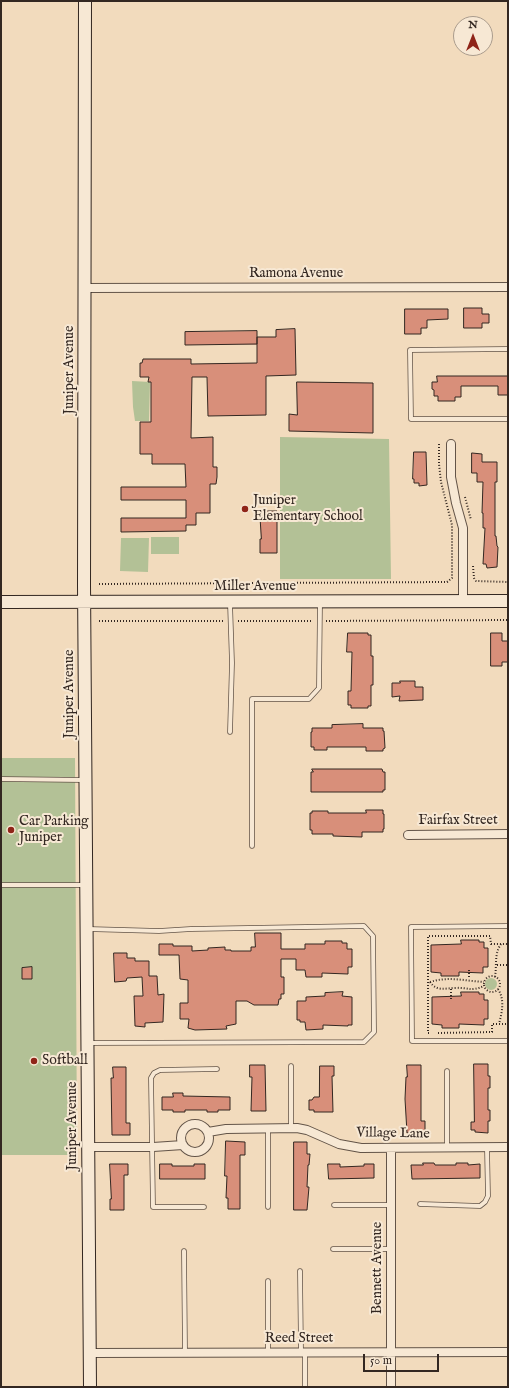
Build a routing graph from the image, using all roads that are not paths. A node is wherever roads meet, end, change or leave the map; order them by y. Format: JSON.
{"nodes":[{"id":1,"x":85,"y":1,"type":"edge"},
{"id":2,"x":508,"y":287,"type":"edge"},
{"id":3,"x":85,"y":288,"type":"junction"},
{"id":4,"x":508,"y":349,"type":"edge"},
{"id":5,"x":508,"y":419,"type":"edge"},
{"id":6,"x":451,"y":444,"type":"dead end"},
{"id":7,"x":85,"y":601,"type":"junction"},
{"id":8,"x":508,"y":601,"type":"edge"},
{"id":9,"x":1,"y":602,"type":"edge"},
{"id":10,"x":230,"y":602,"type":"junction"},
{"id":11,"x":320,"y":602,"type":"junction"},
{"id":12,"x":463,"y":602,"type":"junction"},
{"id":13,"x":230,"y":732,"type":"dead end"},
{"id":14,"x":1,"y":779,"type":"edge"},
{"id":15,"x":86,"y":780,"type":"junction"},
{"id":16,"x":508,"y":834,"type":"edge"},
{"id":17,"x":408,"y":835,"type":"dead end"},
{"id":18,"x":252,"y":846,"type":"dead end"},
{"id":19,"x":1,"y":884,"type":"edge"},
{"id":20,"x":86,"y":885,"type":"junction"},
{"id":21,"x":508,"y":926,"type":"edge"},
{"id":22,"x":87,"y":929,"type":"junction"},
{"id":23,"x":508,"y":1041,"type":"edge"},
{"id":24,"x":88,"y":1043,"type":"junction"},
{"id":25,"x":291,"y":1066,"type":"dead end"},
{"id":26,"x":217,"y":1069,"type":"dead end"},
{"id":27,"x":446,"y":1071,"type":"dead end"},
{"id":28,"x":268,"y":1127,"type":"junction"},
{"id":29,"x":291,"y":1128,"type":"junction"},
{"id":30,"x":208,"y":1132,"type":"junction"},
{"id":31,"x":183,"y":1145,"type":"junction"},
{"id":32,"x":88,"y":1147,"type":"junction"},
{"id":33,"x":487,"y":1147,"type":"junction"},
{"id":34,"x":508,"y":1147,"type":"edge"},
{"id":35,"x":153,"y":1148,"type":"junction"},
{"id":36,"x":391,"y":1148,"type":"junction"},
{"id":37,"x":447,"y":1148,"type":"junction"},
{"id":38,"x":420,"y":1204,"type":"dead end"},
{"id":39,"x":334,"y":1205,"type":"dead end"},
{"id":40,"x":391,"y":1205,"type":"junction"},
{"id":41,"x":204,"y":1207,"type":"dead end"},
{"id":42,"x":268,"y":1207,"type":"dead end"},
{"id":43,"x":333,"y":1249,"type":"dead end"},
{"id":44,"x":391,"y":1249,"type":"junction"},
{"id":45,"x":184,"y":1251,"type":"dead end"},
{"id":46,"x":300,"y":1272,"type":"dead end"},
{"id":47,"x":268,"y":1281,"type":"dead end"},
{"id":48,"x":185,"y":1352,"type":"junction"},
{"id":49,"x":268,"y":1352,"type":"junction"},
{"id":50,"x":303,"y":1352,"type":"junction"},
{"id":51,"x":391,"y":1352,"type":"junction"},
{"id":52,"x":508,"y":1352,"type":"edge"},
{"id":53,"x":90,"y":1353,"type":"junction"},
{"id":54,"x":90,"y":1387,"type":"edge"},
{"id":55,"x":305,"y":1387,"type":"edge"},
{"id":56,"x":391,"y":1387,"type":"edge"}],
"edges":[{"from":1,"to":3,"type":"street","name":"Juniper Avenue"},
{"from":2,"to":3,"type":"street","name":"Ramona Avenue"},
{"from":3,"to":7,"type":"street","name":"Juniper Avenue"},
{"from":4,"to":5,"type":"lane"},
{"from":6,"to":12,"type":"street"},
{"from":7,"to":9,"type":"street","name":"Miller Avenue"},
{"from":7,"to":10,"type":"street","name":"Miller Avenue"},
{"from":7,"to":15,"type":"street","name":"Juniper Avenue"},
{"from":8,"to":12,"type":"street","name":"Miller Avenue"},
{"from":10,"to":11,"type":"street","name":"Miller Avenue"},
{"from":10,"to":13,"type":"lane"},
{"from":11,"to":12,"type":"street","name":"Miller Avenue"},
{"from":11,"to":18,"type":"lane"},
{"from":14,"to":15,"type":"lane"},
{"from":15,"to":20,"type":"street","name":"Juniper Avenue"},
{"from":16,"to":17,"type":"street","name":"Fairfax Street"},
{"from":19,"to":20,"type":"lane"},
{"from":20,"to":22,"type":"street","name":"Juniper Avenue"},
{"from":21,"to":23,"type":"lane"},
{"from":22,"to":24,"type":"street","name":"Juniper Avenue"},
{"from":22,"to":24,"type":"lane"},
{"from":24,"to":32,"type":"street","name":"Juniper Avenue"},
{"from":25,"to":29,"type":"lane"},
{"from":26,"to":35,"type":"lane"},
{"from":27,"to":37,"type":"lane"},
{"from":28,"to":29,"type":"street","name":"Village Lane"},
{"from":28,"to":30,"type":"street","name":"Village Lane"},
{"from":28,"to":42,"type":"lane"},
{"from":29,"to":36,"type":"street","name":"Village Lane"},
{"from":30,"to":31,"type":"street"},
{"from":30,"to":31,"type":"street"},
{"from":31,"to":35,"type":"street"},
{"from":32,"to":35,"type":"street"},
{"from":32,"to":53,"type":"street","name":"Juniper Avenue"},
{"from":33,"to":34,"type":"street","name":"Village Lane"},
{"from":33,"to":37,"type":"street","name":"Village Lane"},
{"from":33,"to":38,"type":"lane"},
{"from":35,"to":41,"type":"lane"},
{"from":36,"to":37,"type":"street","name":"Village Lane"},
{"from":36,"to":40,"type":"street","name":"Bennett Avenue"},
{"from":39,"to":40,"type":"lane"},
{"from":40,"to":44,"type":"street","name":"Bennett Avenue"},
{"from":43,"to":44,"type":"lane"},
{"from":44,"to":51,"type":"street","name":"Bennett Avenue"},
{"from":45,"to":48,"type":"lane"},
{"from":46,"to":50,"type":"lane"},
{"from":47,"to":49,"type":"lane"},
{"from":48,"to":49,"type":"street","name":"Reed Street"},
{"from":48,"to":53,"type":"street","name":"Reed Street"},
{"from":49,"to":50,"type":"street","name":"Reed Street"},
{"from":50,"to":51,"type":"street","name":"Reed Street"},
{"from":50,"to":55,"type":"lane"},
{"from":51,"to":52,"type":"street","name":"Reed Street"},
{"from":51,"to":56,"type":"street","name":"Bennett Avenue"},
{"from":53,"to":54,"type":"street","name":"Juniper Avenue"}]}
